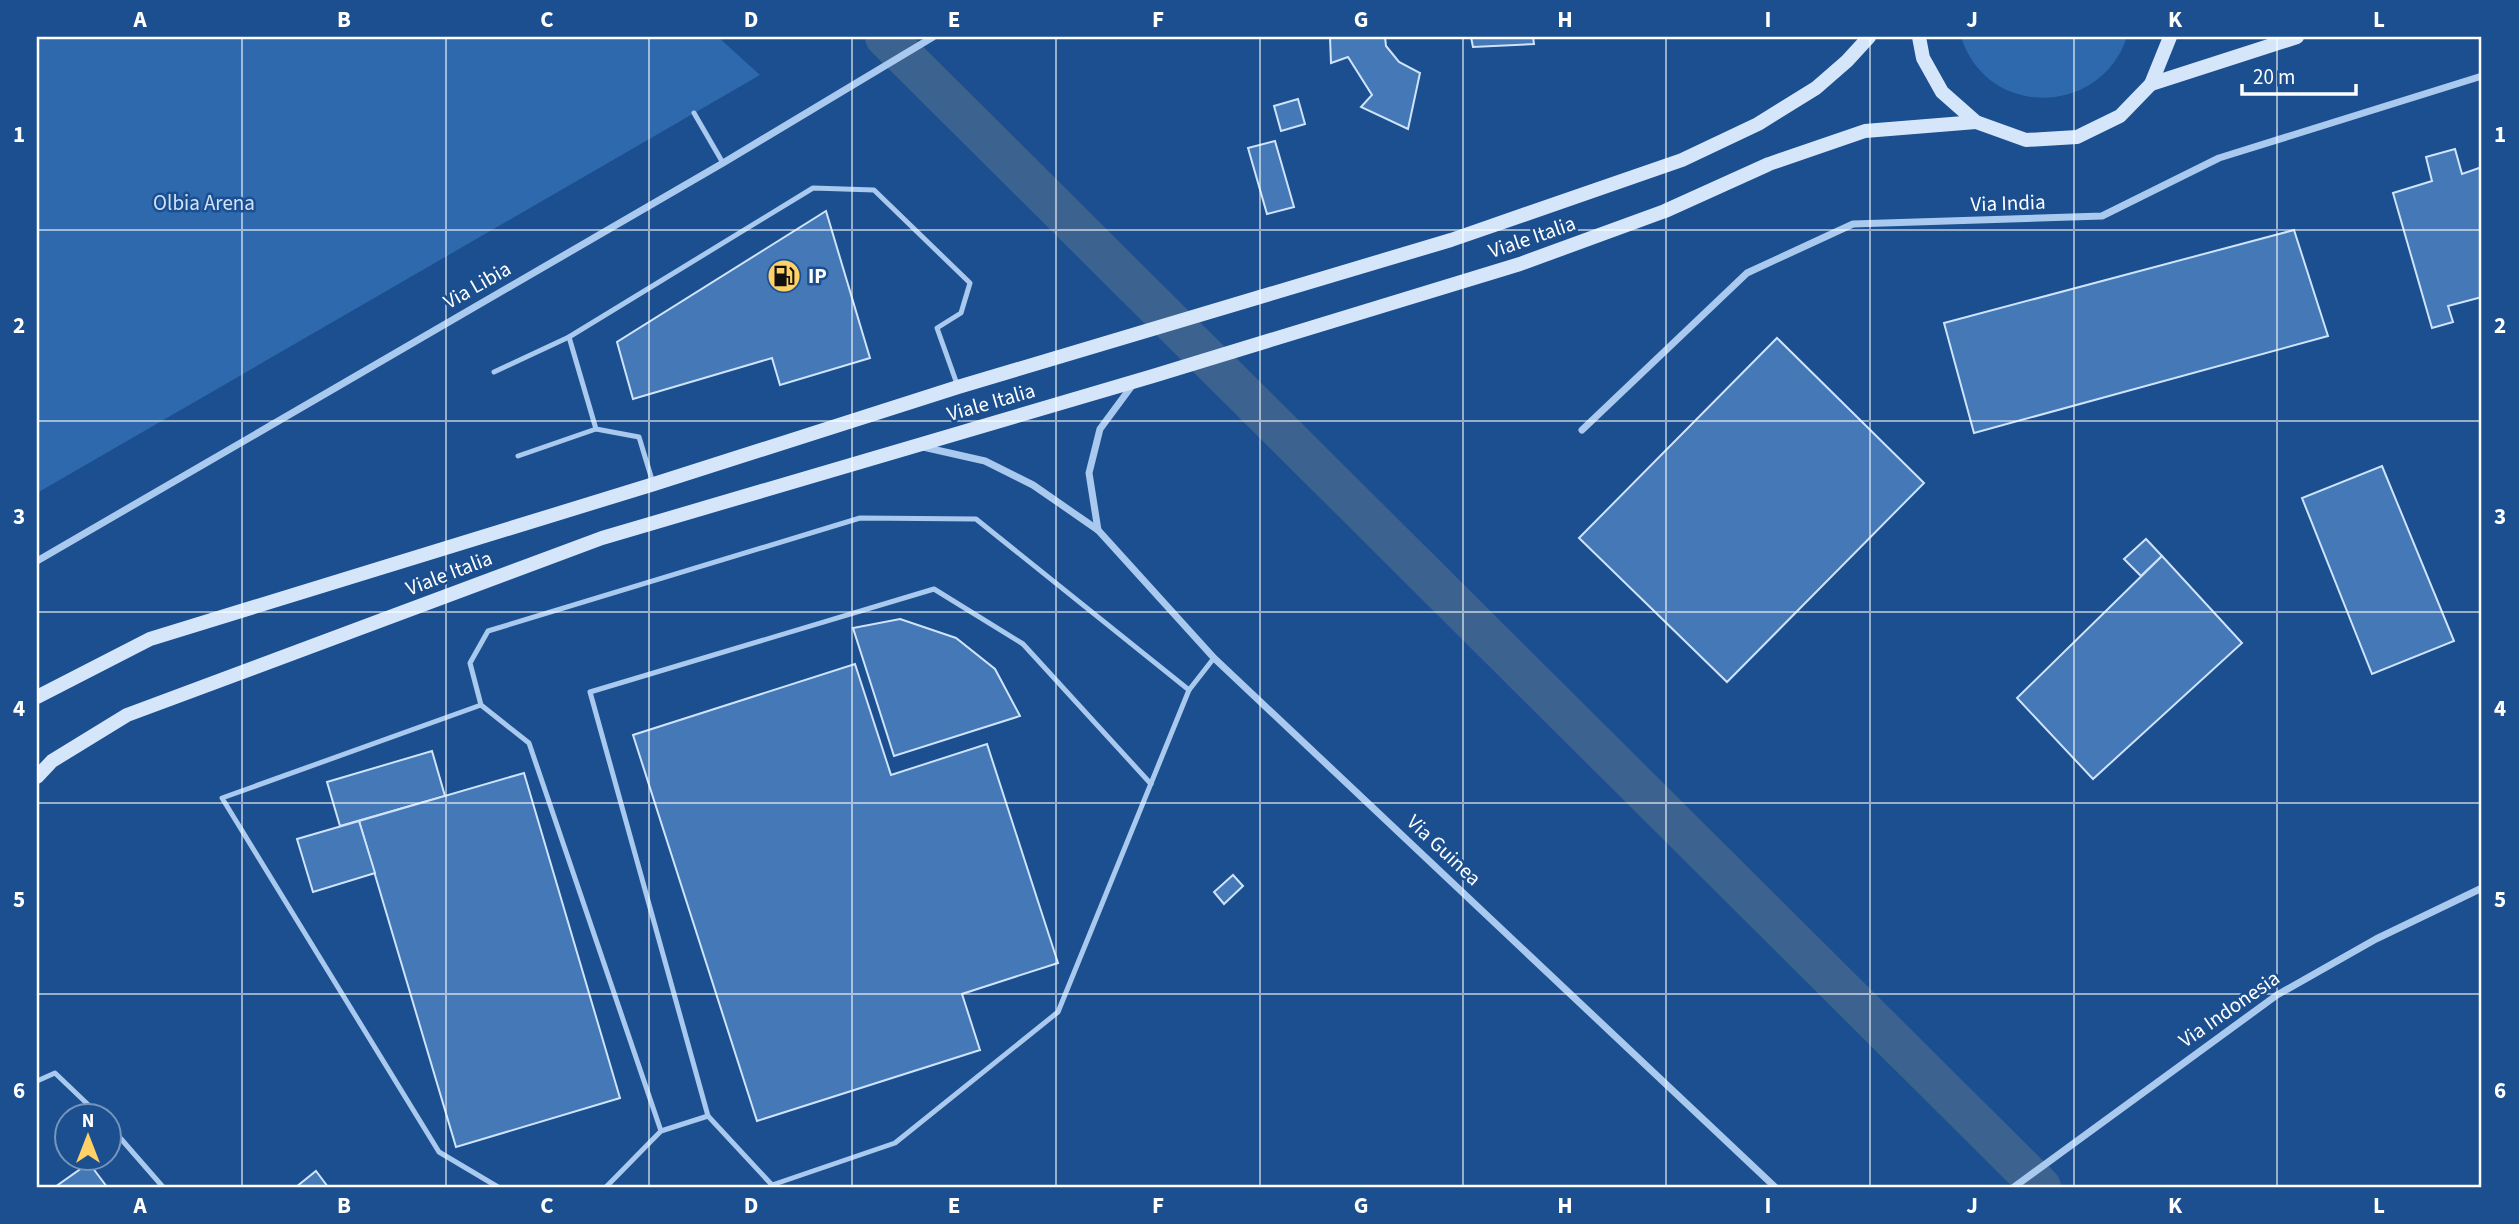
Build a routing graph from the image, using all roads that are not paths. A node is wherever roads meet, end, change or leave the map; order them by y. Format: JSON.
{"nodes":[{"id":1,"x":933,"y":37,"type":"edge"},
{"id":2,"x":1869,"y":37,"type":"edge"},
{"id":3,"x":1919,"y":37,"type":"edge"},
{"id":4,"x":2170,"y":37,"type":"edge"},
{"id":5,"x":2297,"y":37,"type":"edge"},
{"id":6,"x":2482,"y":76,"type":"edge"},
{"id":7,"x":2151,"y":84,"type":"junction"},
{"id":8,"x":694,"y":113,"type":"dead end"},
{"id":9,"x":1976,"y":122,"type":"junction"},
{"id":10,"x":723,"y":163,"type":"junction"},
{"id":11,"x":569,"y":337,"type":"junction"},
{"id":12,"x":494,"y":372,"type":"dead end"},
{"id":13,"x":1136,"y":381,"type":"junction"},
{"id":14,"x":958,"y":387,"type":"junction"},
{"id":15,"x":596,"y":429,"type":"junction"},
{"id":16,"x":1582,"y":430,"type":"dead end"},
{"id":17,"x":916,"y":445,"type":"junction"},
{"id":18,"x":518,"y":456,"type":"dead end"},
{"id":19,"x":654,"y":484,"type":"junction"},
{"id":20,"x":1097,"y":530,"type":"junction"},
{"id":21,"x":37,"y":561,"type":"edge"},
{"id":22,"x":1214,"y":658,"type":"junction"},
{"id":23,"x":1189,"y":690,"type":"junction"},
{"id":24,"x":37,"y":696,"type":"edge"},
{"id":25,"x":481,"y":705,"type":"junction"},
{"id":26,"x":37,"y":777,"type":"edge"},
{"id":27,"x":1152,"y":784,"type":"junction"},
{"id":28,"x":2482,"y":888,"type":"edge"},
{"id":29,"x":37,"y":1082,"type":"edge"},
{"id":30,"x":86,"y":1102,"type":"edge"},
{"id":31,"x":708,"y":1116,"type":"junction"},
{"id":32,"x":661,"y":1131,"type":"junction"},
{"id":33,"x":122,"y":1140,"type":"edge"},
{"id":34,"x":163,"y":1187,"type":"edge"},
{"id":35,"x":498,"y":1187,"type":"edge"},
{"id":36,"x":606,"y":1187,"type":"edge"},
{"id":37,"x":1775,"y":1187,"type":"edge"},
{"id":38,"x":2014,"y":1187,"type":"edge"}],
"edges":[{"from":1,"to":10,"type":"street","name":"Via Libia"},
{"from":2,"to":14,"type":"main road","name":"Viale Italia"},
{"from":3,"to":9,"type":"main road"},
{"from":4,"to":7,"type":"main road"},
{"from":5,"to":7,"type":"main road"},
{"from":6,"to":16,"type":"street","name":"Via India"},
{"from":7,"to":9,"type":"main road"},
{"from":8,"to":10,"type":"lane"},
{"from":9,"to":13,"type":"main road","name":"Viale Italia"},
{"from":10,"to":21,"type":"street","name":"Via Libia"},
{"from":11,"to":12,"type":"lane"},
{"from":11,"to":14,"type":"lane"},
{"from":11,"to":15,"type":"lane"},
{"from":13,"to":17,"type":"main road","name":"Viale Italia"},
{"from":13,"to":20,"type":"street"},
{"from":14,"to":19,"type":"main road","name":"Viale Italia"},
{"from":15,"to":18,"type":"lane"},
{"from":15,"to":19,"type":"lane"},
{"from":17,"to":20,"type":"street","name":"Via Guinea"},
{"from":17,"to":26,"type":"main road","name":"Viale Italia"},
{"from":19,"to":24,"type":"main road","name":"Viale Italia"},
{"from":20,"to":22,"type":"street","name":"Via Guinea"},
{"from":22,"to":23,"type":"lane"},
{"from":22,"to":37,"type":"street","name":"Via Guinea"},
{"from":23,"to":25,"type":"lane"},
{"from":23,"to":27,"type":"lane"},
{"from":25,"to":32,"type":"lane"},
{"from":25,"to":35,"type":"lane"},
{"from":27,"to":31,"type":"lane"},
{"from":27,"to":31,"type":"lane"},
{"from":28,"to":38,"type":"street","name":"Via Indonesia"},
{"from":29,"to":30,"type":"lane"},
{"from":31,"to":32,"type":"lane"},
{"from":32,"to":36,"type":"lane"},
{"from":33,"to":34,"type":"lane"}]}
